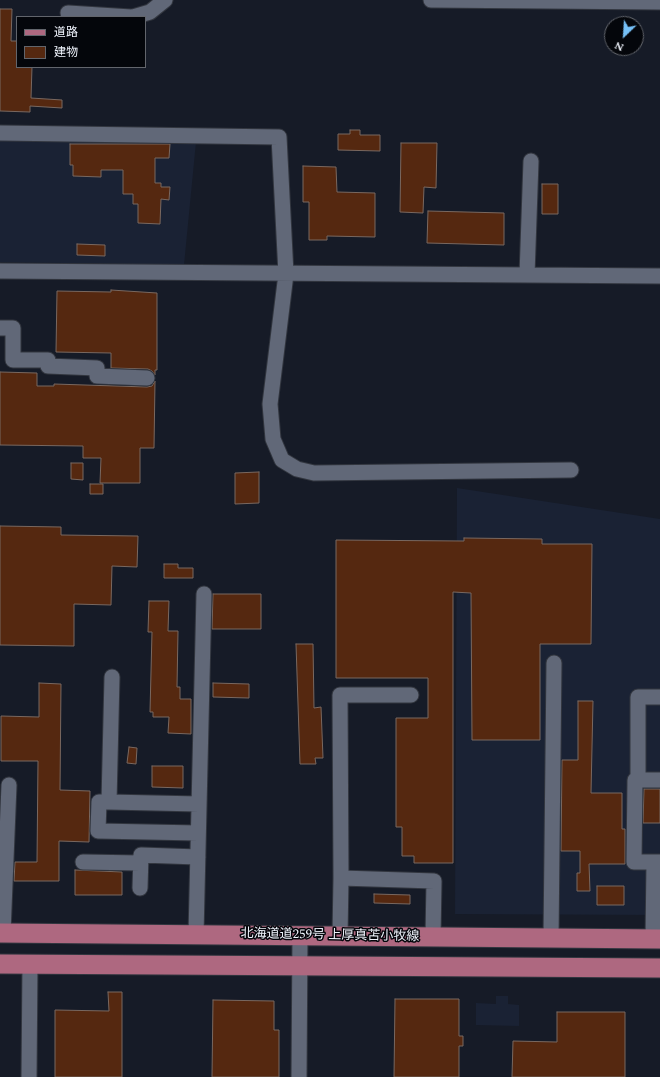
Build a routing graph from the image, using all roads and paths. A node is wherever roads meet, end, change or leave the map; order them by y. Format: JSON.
{"nodes":[{"id":1,"x":165,"y":0,"type":"edge"},
{"id":2,"x":431,"y":0,"type":"edge"},
{"id":3,"x":660,"y":2,"type":"edge"},
{"id":4,"x":68,"y":13,"type":"dead end"},
{"id":5,"x":116,"y":16,"type":"edge"},
{"id":6,"x":136,"y":16,"type":"edge"},
{"id":7,"x":0,"y":133,"type":"edge"},
{"id":8,"x":532,"y":161,"type":"dead end"},
{"id":9,"x":0,"y":271,"type":"edge"},
{"id":10,"x":286,"y":274,"type":"junction"},
{"id":11,"x":527,"y":275,"type":"junction"},
{"id":12,"x":660,"y":276,"type":"edge"},
{"id":13,"x":0,"y":328,"type":"edge"},
{"id":14,"x":147,"y":378,"type":"dead end"},
{"id":15,"x":571,"y":470,"type":"dead end"},
{"id":16,"x":204,"y":594,"type":"dead end"},
{"id":17,"x":554,"y":663,"type":"dead end"},
{"id":18,"x":112,"y":677,"type":"dead end"},
{"id":19,"x":411,"y":695,"type":"dead end"},
{"id":20,"x":660,"y":697,"type":"edge"},
{"id":21,"x":638,"y":780,"type":"junction"},
{"id":22,"x":660,"y":780,"type":"edge"},
{"id":23,"x":9,"y":785,"type":"dead end"},
{"id":24,"x":109,"y":802,"type":"junction"},
{"id":25,"x":199,"y":804,"type":"junction"},
{"id":26,"x":198,"y":833,"type":"junction"},
{"id":27,"x":198,"y":857,"type":"junction"},
{"id":28,"x":83,"y":862,"type":"dead end"},
{"id":29,"x":657,"y":862,"type":"edge"},
{"id":30,"x":140,"y":863,"type":"junction"},
{"id":31,"x":341,"y":878,"type":"junction"},
{"id":32,"x":140,"y":888,"type":"dead end"},
{"id":33,"x":2,"y":933,"type":"edge"},
{"id":34,"x":196,"y":935,"type":"junction"},
{"id":35,"x":300,"y":936,"type":"junction"},
{"id":36,"x":340,"y":936,"type":"junction"},
{"id":37,"x":433,"y":937,"type":"junction"},
{"id":38,"x":551,"y":938,"type":"junction"},
{"id":39,"x":657,"y":939,"type":"edge"},
{"id":40,"x":0,"y":964,"type":"edge"},
{"id":41,"x":30,"y":964,"type":"junction"},
{"id":42,"x":300,"y":965,"type":"junction"},
{"id":43,"x":660,"y":968,"type":"edge"},
{"id":44,"x":29,"y":1077,"type":"edge"},
{"id":45,"x":299,"y":1077,"type":"edge"}],
"edges":[{"from":1,"to":6,"type":"street"},
{"from":2,"to":3,"type":"street"},
{"from":4,"to":5,"type":"street"},
{"from":7,"to":10,"type":"street"},
{"from":8,"to":11,"type":"street"},
{"from":9,"to":10,"type":"street"},
{"from":10,"to":11,"type":"street"},
{"from":10,"to":15,"type":"street"},
{"from":11,"to":12,"type":"street"},
{"from":13,"to":14,"type":"street"},
{"from":16,"to":25,"type":"street"},
{"from":17,"to":38,"type":"street"},
{"from":18,"to":24,"type":"street"},
{"from":19,"to":31,"type":"street"},
{"from":20,"to":21,"type":"street"},
{"from":21,"to":22,"type":"street"},
{"from":21,"to":29,"type":"street"},
{"from":23,"to":33,"type":"street"},
{"from":24,"to":25,"type":"street"},
{"from":24,"to":26,"type":"street"},
{"from":25,"to":26,"type":"street"},
{"from":26,"to":27,"type":"street"},
{"from":27,"to":30,"type":"street"},
{"from":27,"to":34,"type":"street"},
{"from":28,"to":30,"type":"street"},
{"from":29,"to":39,"type":"street"},
{"from":30,"to":32,"type":"street"},
{"from":31,"to":36,"type":"street"},
{"from":31,"to":37,"type":"street"},
{"from":33,"to":34,"type":"main road","name":"北海道道259号 上厚真苫小牧線"},
{"from":34,"to":35,"type":"main road","name":"北海道道259号 上厚真苫小牧線"},
{"from":35,"to":36,"type":"main road","name":"北海道道259号 上厚真苫小牧線"},
{"from":35,"to":42,"type":"street"},
{"from":36,"to":37,"type":"main road","name":"北海道道259号 上厚真苫小牧線"},
{"from":37,"to":38,"type":"main road","name":"北海道道259号 上厚真苫小牧線"},
{"from":38,"to":39,"type":"main road","name":"北海道道259号 上厚真苫小牧線"},
{"from":40,"to":41,"type":"main road"},
{"from":41,"to":42,"type":"main road"},
{"from":41,"to":44,"type":"street"},
{"from":42,"to":43,"type":"main road"},
{"from":42,"to":45,"type":"street"}]}
